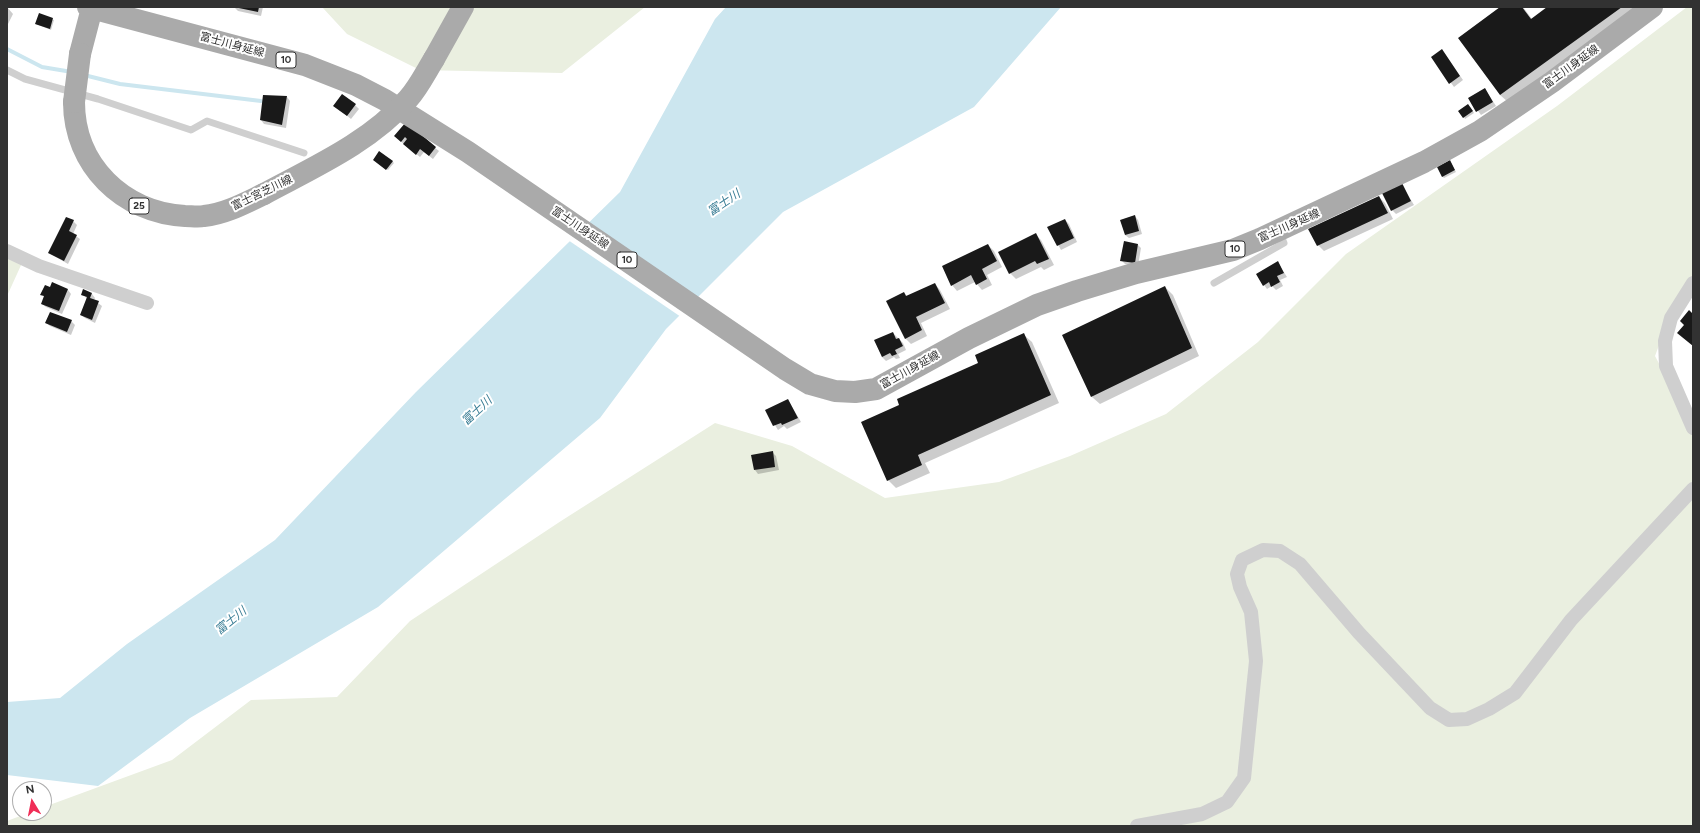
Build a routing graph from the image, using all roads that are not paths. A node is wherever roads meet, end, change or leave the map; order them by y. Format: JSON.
{"nodes":[{"id":1,"x":463,"y":7,"type":"edge"},
{"id":2,"x":1652,"y":7,"type":"edge"},
{"id":3,"x":90,"y":8,"type":"edge"},
{"id":4,"x":7,"y":70,"type":"edge"},
{"id":5,"x":304,"y":153,"type":"dead end"},
{"id":6,"x":1279,"y":231,"type":"junction"},
{"id":7,"x":7,"y":252,"type":"edge"},
{"id":8,"x":1214,"y":283,"type":"dead end"},
{"id":9,"x":1693,"y":283,"type":"edge"},
{"id":10,"x":147,"y":303,"type":"dead end"},
{"id":11,"x":1693,"y":428,"type":"edge"},
{"id":12,"x":1693,"y":490,"type":"edge"},
{"id":13,"x":1137,"y":826,"type":"edge"}],
"edges":[{"from":1,"to":3,"type":"main road","name":"富士宮芝川線","number":"25","bridge":true},
{"from":2,"to":6,"type":"main road","name":"富士川身延線","number":"10"},
{"from":3,"to":6,"type":"main road","name":"富士川身延線","number":"10"},
{"from":4,"to":5,"type":"lane"},
{"from":6,"to":8,"type":"lane"},
{"from":7,"to":10,"type":"street"},
{"from":9,"to":11,"type":"street"},
{"from":12,"to":13,"type":"street"}]}
